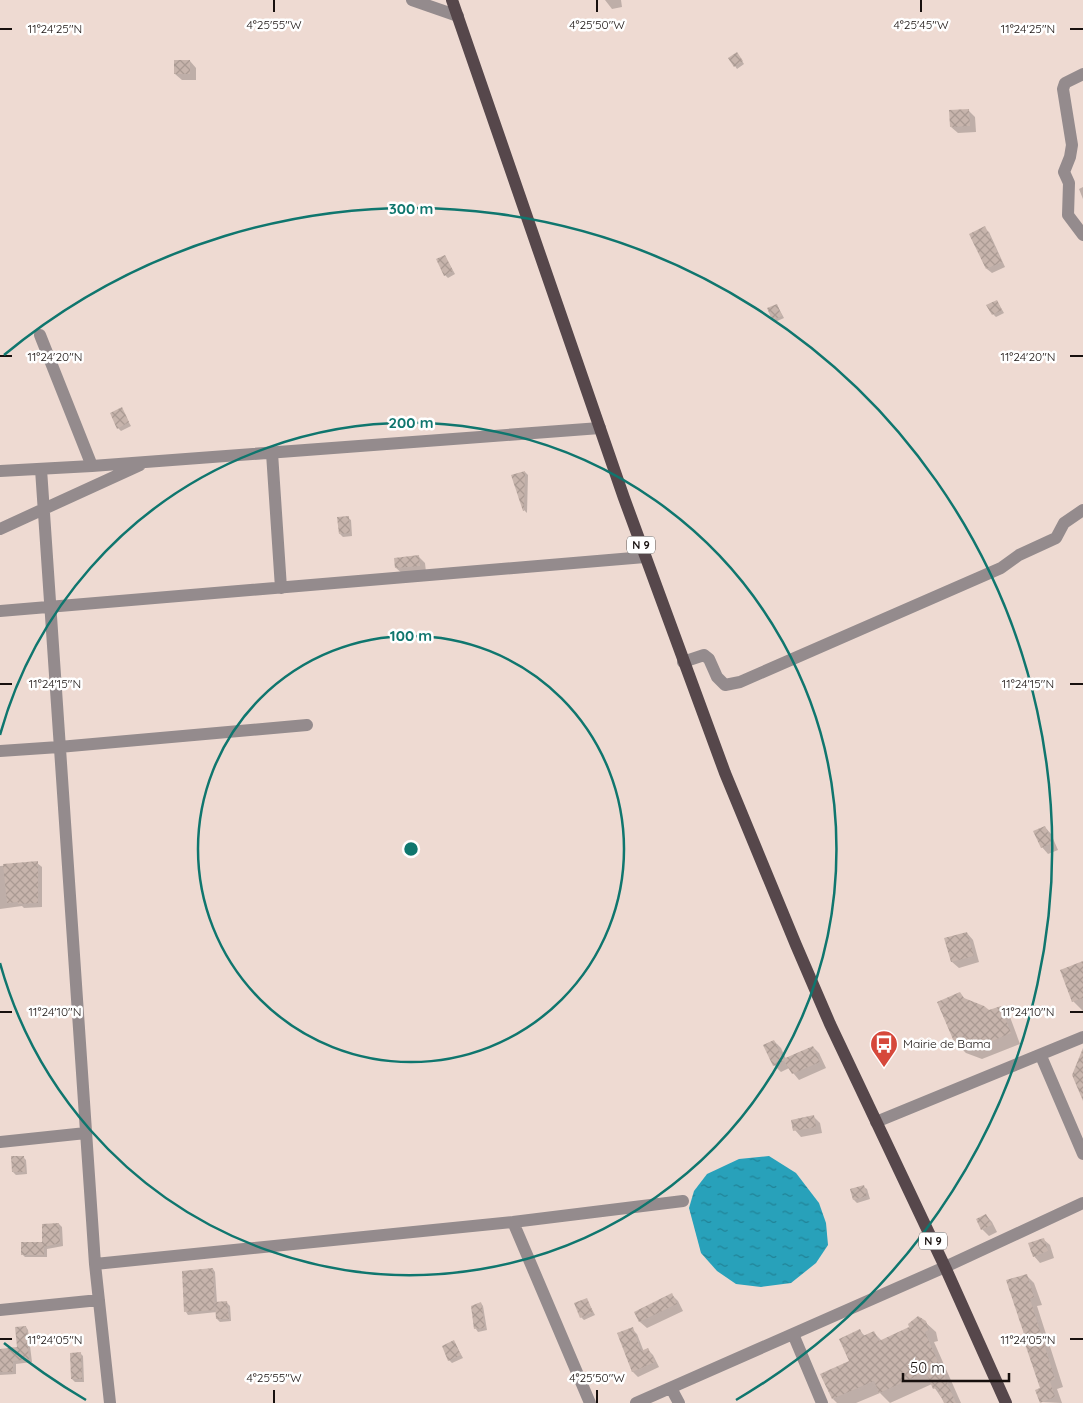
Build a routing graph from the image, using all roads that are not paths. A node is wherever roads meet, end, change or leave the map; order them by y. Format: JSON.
{"nodes":[{"id":1,"x":412,"y":0,"type":"edge"},
{"id":2,"x":452,"y":0,"type":"edge"},
{"id":3,"x":458,"y":16,"type":"junction"},
{"id":4,"x":1083,"y":74,"type":"edge"},
{"id":5,"x":1083,"y":235,"type":"edge"},
{"id":6,"x":40,"y":335,"type":"dead end"},
{"id":7,"x":600,"y":428,"type":"junction"},
{"id":8,"x":272,"y":452,"type":"junction"},
{"id":9,"x":147,"y":462,"type":"junction"},
{"id":10,"x":92,"y":466,"type":"junction"},
{"id":11,"x":41,"y":469,"type":"junction"},
{"id":12,"x":0,"y":471,"type":"edge"},
{"id":13,"x":43,"y":509,"type":"junction"},
{"id":14,"x":1083,"y":510,"type":"edge"},
{"id":15,"x":0,"y":530,"type":"edge"},
{"id":16,"x":645,"y":557,"type":"junction"},
{"id":17,"x":281,"y":588,"type":"junction"},
{"id":18,"x":50,"y":608,"type":"junction"},
{"id":19,"x":0,"y":611,"type":"edge"},
{"id":20,"x":683,"y":662,"type":"junction"},
{"id":21,"x":307,"y":725,"type":"dead end"},
{"id":22,"x":60,"y":747,"type":"junction"},
{"id":23,"x":0,"y":751,"type":"edge"},
{"id":24,"x":1083,"y":1037,"type":"edge"},
{"id":25,"x":1040,"y":1056,"type":"junction"},
{"id":26,"x":876,"y":1122,"type":"junction"},
{"id":27,"x":86,"y":1134,"type":"junction"},
{"id":28,"x":0,"y":1142,"type":"edge"},
{"id":29,"x":1083,"y":1154,"type":"edge"},
{"id":30,"x":683,"y":1201,"type":"dead end"},
{"id":31,"x":1083,"y":1203,"type":"edge"},
{"id":32,"x":514,"y":1222,"type":"junction"},
{"id":33,"x":95,"y":1264,"type":"junction"},
{"id":34,"x":945,"y":1267,"type":"junction"},
{"id":35,"x":99,"y":1300,"type":"junction"},
{"id":36,"x":0,"y":1310,"type":"edge"},
{"id":37,"x":793,"y":1334,"type":"junction"},
{"id":38,"x":671,"y":1388,"type":"junction"},
{"id":39,"x":110,"y":1403,"type":"edge"},
{"id":40,"x":590,"y":1403,"type":"edge"},
{"id":41,"x":636,"y":1403,"type":"edge"},
{"id":42,"x":679,"y":1403,"type":"edge"},
{"id":43,"x":822,"y":1403,"type":"edge"},
{"id":44,"x":1006,"y":1403,"type":"edge"}],
"edges":[{"from":1,"to":3,"type":"street"},
{"from":2,"to":3,"type":"main road","number":"N 9"},
{"from":3,"to":7,"type":"main road","number":"N 9"},
{"from":4,"to":5,"type":"street"},
{"from":6,"to":10,"type":"street"},
{"from":7,"to":8,"type":"street"},
{"from":7,"to":16,"type":"main road","number":"N 9"},
{"from":8,"to":9,"type":"street"},
{"from":8,"to":17,"type":"street"},
{"from":9,"to":10,"type":"street"},
{"from":9,"to":13,"type":"street"},
{"from":10,"to":11,"type":"street"},
{"from":11,"to":12,"type":"street"},
{"from":11,"to":13,"type":"street"},
{"from":13,"to":15,"type":"street"},
{"from":13,"to":18,"type":"street"},
{"from":14,"to":20,"type":"street"},
{"from":16,"to":17,"type":"street"},
{"from":16,"to":20,"type":"main road","number":"N 9"},
{"from":17,"to":18,"type":"street"},
{"from":18,"to":19,"type":"street"},
{"from":18,"to":22,"type":"street"},
{"from":20,"to":26,"type":"main road","number":"N 9"},
{"from":21,"to":22,"type":"street"},
{"from":22,"to":23,"type":"street"},
{"from":22,"to":27,"type":"street"},
{"from":24,"to":25,"type":"street"},
{"from":25,"to":26,"type":"street"},
{"from":25,"to":29,"type":"street"},
{"from":26,"to":34,"type":"main road","number":"N 9"},
{"from":27,"to":28,"type":"street"},
{"from":27,"to":33,"type":"street"},
{"from":30,"to":32,"type":"street"},
{"from":31,"to":34,"type":"street"},
{"from":32,"to":33,"type":"street"},
{"from":32,"to":40,"type":"street"},
{"from":33,"to":35,"type":"street"},
{"from":34,"to":37,"type":"street"},
{"from":34,"to":44,"type":"main road","number":"N 9"},
{"from":35,"to":36,"type":"street"},
{"from":35,"to":39,"type":"street"},
{"from":37,"to":38,"type":"street"},
{"from":37,"to":43,"type":"street"},
{"from":38,"to":41,"type":"street"},
{"from":38,"to":42,"type":"street"}]}
